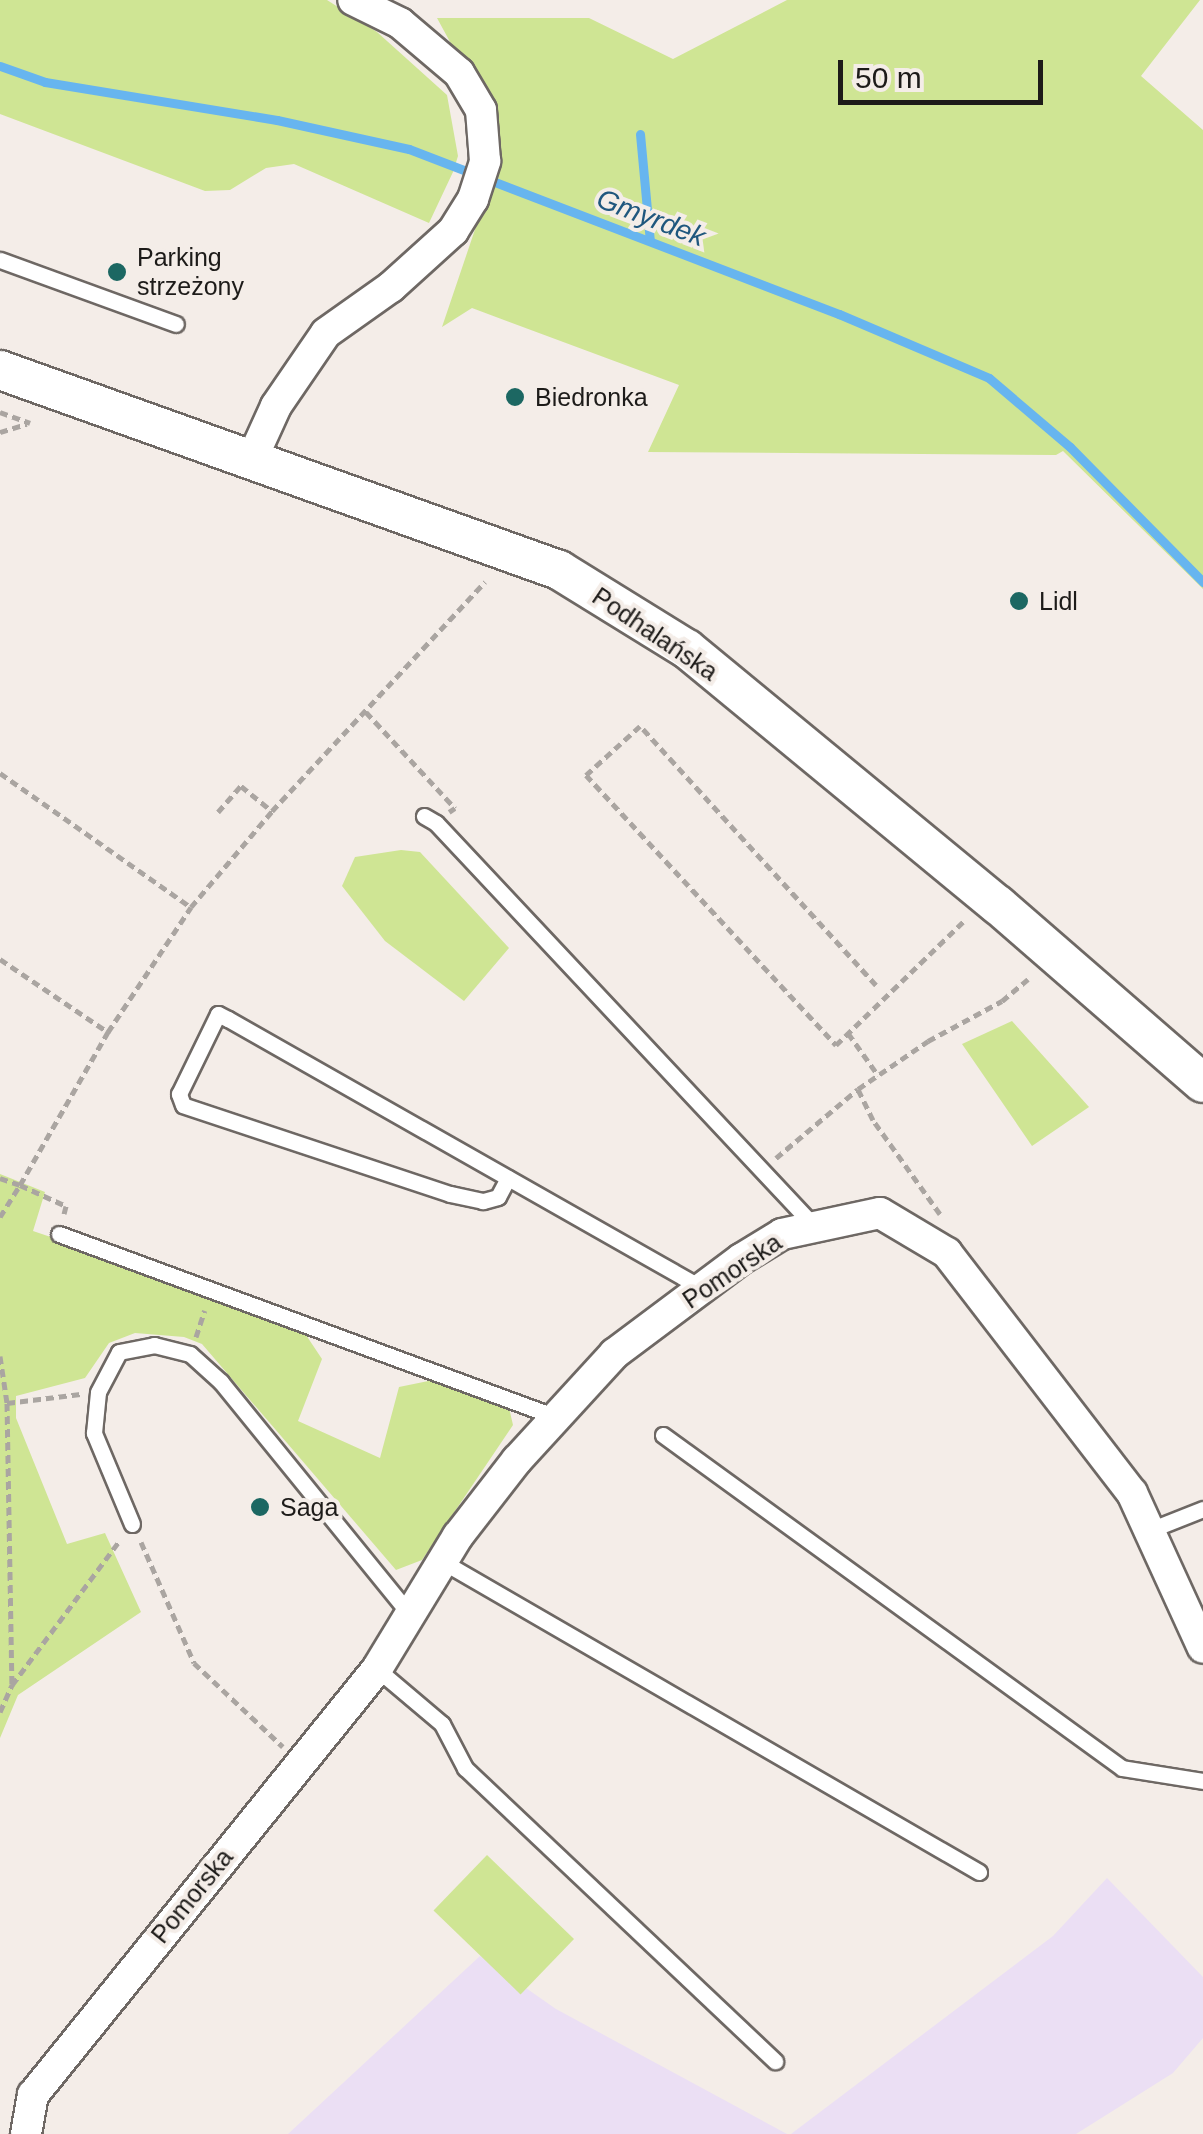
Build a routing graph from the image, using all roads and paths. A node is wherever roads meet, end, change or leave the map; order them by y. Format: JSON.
{"nodes":[{"id":1,"x":353,"y":0,"type":"edge"},
{"id":2,"x":0,"y":260,"type":"edge"},
{"id":3,"x":176,"y":324,"type":"dead end"},
{"id":4,"x":0,"y":370,"type":"edge"},
{"id":5,"x":0,"y":412,"type":"edge"},
{"id":6,"x":0,"y":432,"type":"edge"},
{"id":7,"x":252,"y":459,"type":"junction"},
{"id":8,"x":485,"y":582,"type":"dead end"},
{"id":9,"x":366,"y":712,"type":"junction"},
{"id":10,"x":0,"y":773,"type":"edge"},
{"id":11,"x":272,"y":811,"type":"junction"},
{"id":12,"x":218,"y":812,"type":"dead end"},
{"id":13,"x":430,"y":819,"type":"joint"},
{"id":14,"x":191,"y":906,"type":"junction"},
{"id":15,"x":963,"y":922,"type":"dead end"},
{"id":16,"x":0,"y":960,"type":"edge"},
{"id":17,"x":1028,"y":979,"type":"dead end"},
{"id":18,"x":876,"y":985,"type":"dead end"},
{"id":19,"x":108,"y":1032,"type":"junction"},
{"id":20,"x":848,"y":1033,"type":"junction"},
{"id":21,"x":878,"y":1076,"type":"junction"},
{"id":22,"x":1203,"y":1083,"type":"edge"},
{"id":23,"x":858,"y":1089,"type":"junction"},
{"id":24,"x":762,"y":1170,"type":"junction"},
{"id":25,"x":0,"y":1178,"type":"edge"},
{"id":26,"x":508,"y":1178,"type":"junction"},
{"id":27,"x":20,"y":1185,"type":"junction"},
{"id":28,"x":0,"y":1217,"type":"edge"},
{"id":29,"x":947,"y":1224,"type":"dead end"},
{"id":30,"x":814,"y":1226,"type":"junction"},
{"id":31,"x":58,"y":1234,"type":"joint"},
{"id":32,"x":702,"y":1288,"type":"junction"},
{"id":33,"x":212,"y":1290,"type":"junction"},
{"id":34,"x":190,"y":1354,"type":"junction"},
{"id":35,"x":0,"y":1356,"type":"edge"},
{"id":36,"x":98,"y":1392,"type":"junction"},
{"id":37,"x":7,"y":1403,"type":"junction"},
{"id":38,"x":556,"y":1417,"type":"junction"},
{"id":39,"x":663,"y":1436,"type":"dead end"},
{"id":40,"x":1203,"y":1508,"type":"edge"},
{"id":41,"x":132,"y":1524,"type":"junction"},
{"id":42,"x":1150,"y":1530,"type":"junction"},
{"id":43,"x":445,"y":1563,"type":"junction"},
{"id":44,"x":412,"y":1618,"type":"junction"},
{"id":45,"x":1203,"y":1648,"type":"edge"},
{"id":46,"x":377,"y":1669,"type":"junction"},
{"id":47,"x":12,"y":1685,"type":"junction"},
{"id":48,"x":0,"y":1712,"type":"edge"},
{"id":49,"x":301,"y":1765,"type":"junction"},
{"id":50,"x":1203,"y":1781,"type":"edge"},
{"id":51,"x":979,"y":1872,"type":"dead end"},
{"id":52,"x":775,"y":2061,"type":"dead end"},
{"id":53,"x":26,"y":2134,"type":"edge"}],
"edges":[{"from":1,"to":7,"type":"street"},
{"from":2,"to":3,"type":"lane"},
{"from":4,"to":7,"type":"street","name":"Podhalańska"},
{"from":5,"to":6,"type":"path"},
{"from":7,"to":22,"type":"street","name":"Podhalańska"},
{"from":8,"to":9,"type":"path"},
{"from":9,"to":11,"type":"path"},
{"from":9,"to":13,"type":"path"},
{"from":10,"to":14,"type":"path"},
{"from":11,"to":12,"type":"path"},
{"from":11,"to":14,"type":"path"},
{"from":13,"to":24,"type":"lane"},
{"from":14,"to":19,"type":"path"},
{"from":15,"to":20,"type":"path"},
{"from":16,"to":19,"type":"path"},
{"from":17,"to":21,"type":"path"},
{"from":18,"to":20,"type":"path"},
{"from":19,"to":27,"type":"path"},
{"from":20,"to":21,"type":"path"},
{"from":21,"to":23,"type":"path"},
{"from":23,"to":24,"type":"path"},
{"from":23,"to":29,"type":"path"},
{"from":24,"to":30,"type":"lane"},
{"from":25,"to":27,"type":"path"},
{"from":26,"to":26,"type":"lane"},
{"from":26,"to":32,"type":"lane"},
{"from":27,"to":28,"type":"path"},
{"from":27,"to":31,"type":"path"},
{"from":30,"to":32,"type":"street","name":"Pomorska"},
{"from":30,"to":42,"type":"street","name":"Pomorska"},
{"from":31,"to":33,"type":"lane"},
{"from":32,"to":38,"type":"street","name":"Pomorska"},
{"from":33,"to":34,"type":"path"},
{"from":33,"to":38,"type":"lane"},
{"from":34,"to":36,"type":"lane"},
{"from":34,"to":44,"type":"lane"},
{"from":35,"to":37,"type":"path"},
{"from":36,"to":37,"type":"path"},
{"from":36,"to":41,"type":"lane"},
{"from":37,"to":47,"type":"path"},
{"from":38,"to":43,"type":"street","name":"Pomorska"},
{"from":39,"to":50,"type":"lane"},
{"from":40,"to":42,"type":"lane"},
{"from":41,"to":47,"type":"path"},
{"from":41,"to":49,"type":"path"},
{"from":42,"to":45,"type":"street","name":"Pomorska"},
{"from":43,"to":44,"type":"street","name":"Pomorska"},
{"from":43,"to":51,"type":"lane"},
{"from":44,"to":46,"type":"street","name":"Pomorska"},
{"from":46,"to":49,"type":"street","name":"Pomorska"},
{"from":46,"to":52,"type":"lane"},
{"from":47,"to":48,"type":"path"},
{"from":49,"to":53,"type":"street","name":"Pomorska"}]}
